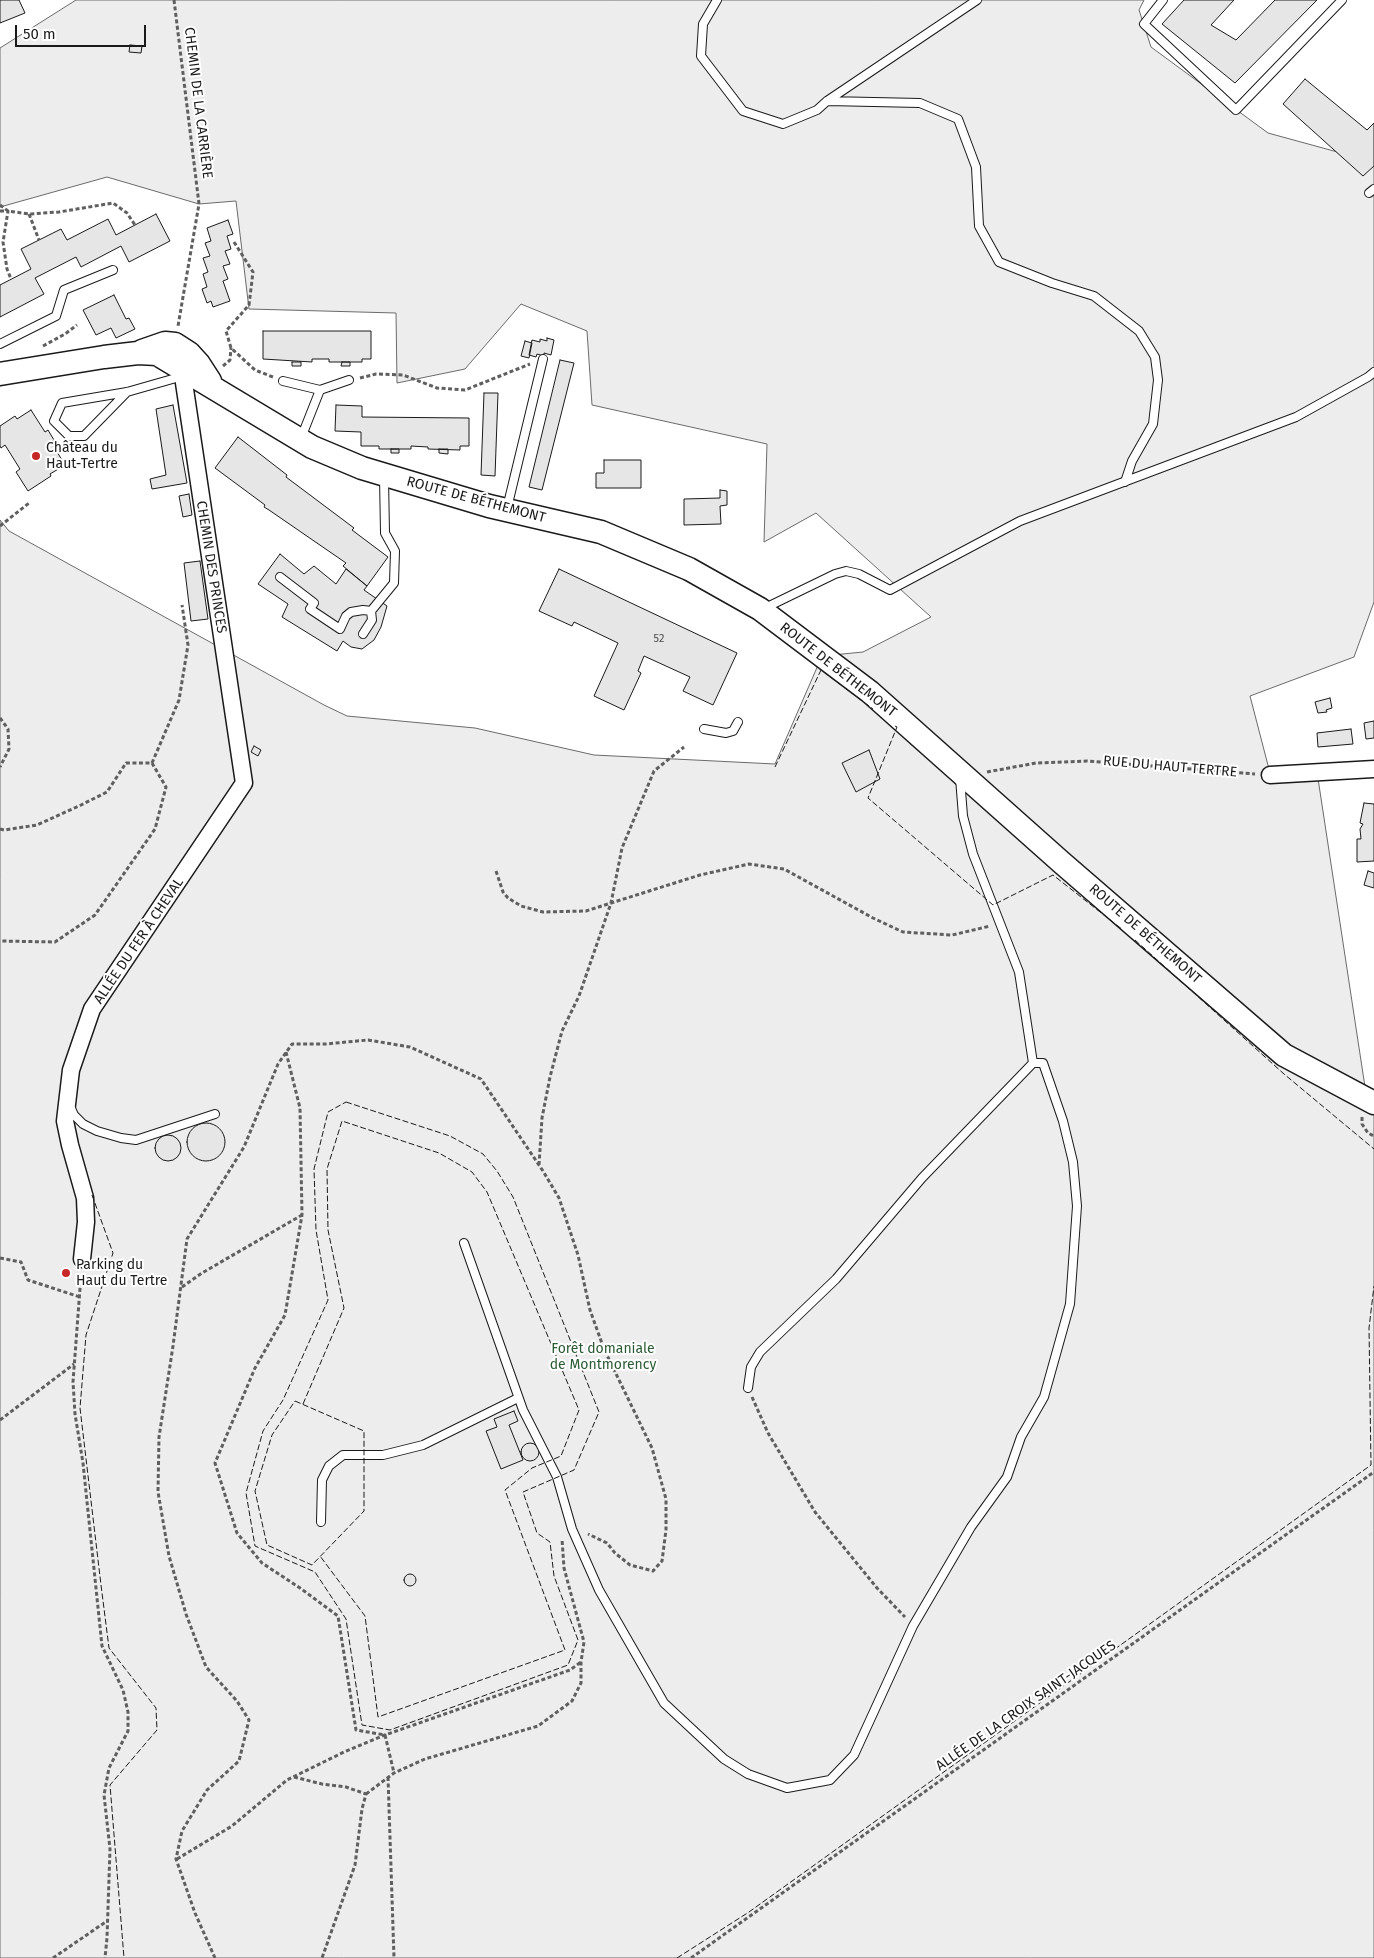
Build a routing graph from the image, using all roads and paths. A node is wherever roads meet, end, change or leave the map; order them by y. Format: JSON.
{"nodes":[{"id":1,"x":174,"y":0,"type":"edge"},
{"id":2,"x":717,"y":0,"type":"edge"},
{"id":3,"x":977,"y":0,"type":"edge"},
{"id":4,"x":1162,"y":0,"type":"edge"},
{"id":5,"x":1342,"y":0,"type":"edge"},
{"id":6,"x":827,"y":101,"type":"junction"},
{"id":7,"x":0,"y":205,"type":"edge"},
{"id":8,"x":0,"y":211,"type":"edge"},
{"id":9,"x":8,"y":211,"type":"junction"},
{"id":10,"x":29,"y":214,"type":"junction"},
{"id":11,"x":135,"y":225,"type":"dead end"},
{"id":12,"x":39,"y":240,"type":"dead end"},
{"id":13,"x":234,"y":242,"type":"dead end"},
{"id":14,"x":113,"y":270,"type":"dead end"},
{"id":15,"x":11,"y":279,"type":"dead end"},
{"id":16,"x":77,"y":324,"type":"dead end"},
{"id":17,"x":178,"y":328,"type":"dead end"},
{"id":18,"x":0,"y":344,"type":"edge"},
{"id":19,"x":39,"y":347,"type":"dead end"},
{"id":20,"x":543,"y":359,"type":"joint"},
{"id":21,"x":188,"y":367,"type":"junction"},
{"id":22,"x":1374,"y":372,"type":"edge"},
{"id":23,"x":0,"y":374,"type":"edge"},
{"id":24,"x":349,"y":380,"type":"joint"},
{"id":25,"x":282,"y":381,"type":"joint"},
{"id":26,"x":320,"y":390,"type":"junction"},
{"id":27,"x":127,"y":392,"type":"junction"},
{"id":28,"x":300,"y":440,"type":"junction"},
{"id":29,"x":384,"y":475,"type":"junction"},
{"id":30,"x":1125,"y":482,"type":"junction"},
{"id":31,"x":29,"y":503,"type":"dead end"},
{"id":32,"x":507,"y":510,"type":"junction"},
{"id":33,"x":0,"y":526,"type":"edge"},
{"id":34,"x":280,"y":577,"type":"dead end"},
{"id":35,"x":182,"y":605,"type":"dead end"},
{"id":36,"x":760,"y":609,"type":"junction"},
{"id":37,"x":371,"y":611,"type":"junction"},
{"id":38,"x":363,"y":634,"type":"dead end"},
{"id":39,"x":0,"y":718,"type":"edge"},
{"id":40,"x":738,"y":722,"type":"dead end"},
{"id":41,"x":704,"y":729,"type":"dead end"},
{"id":42,"x":684,"y":747,"type":"dead end"},
{"id":43,"x":152,"y":763,"type":"junction"},
{"id":44,"x":0,"y":767,"type":"edge"},
{"id":45,"x":1374,"y":769,"type":"edge"},
{"id":46,"x":964,"y":775,"type":"junction"},
{"id":47,"x":1270,"y":775,"type":"joint"},
{"id":48,"x":244,"y":783,"type":"joint"},
{"id":49,"x":0,"y":830,"type":"edge"},
{"id":50,"x":496,"y":871,"type":"dead end"},
{"id":51,"x":611,"y":903,"type":"junction"},
{"id":52,"x":1000,"y":923,"type":"junction"},
{"id":53,"x":0,"y":941,"type":"edge"},
{"id":54,"x":286,"y":1052,"type":"junction"},
{"id":55,"x":1033,"y":1063,"type":"junction"},
{"id":56,"x":67,"y":1098,"type":"junction"},
{"id":57,"x":1374,"y":1103,"type":"edge"},
{"id":58,"x":215,"y":1114,"type":"dead end"},
{"id":59,"x":539,"y":1165,"type":"junction"},
{"id":60,"x":302,"y":1215,"type":"junction"},
{"id":61,"x":464,"y":1243,"type":"dead end"},
{"id":62,"x":0,"y":1258,"type":"edge"},
{"id":63,"x":82,"y":1259,"type":"joint"},
{"id":64,"x":182,"y":1288,"type":"junction"},
{"id":65,"x":80,"y":1297,"type":"junction"},
{"id":66,"x":74,"y":1363,"type":"junction"},
{"id":67,"x":748,"y":1388,"type":"joint"},
{"id":68,"x":518,"y":1398,"type":"junction"},
{"id":69,"x":0,"y":1420,"type":"edge"},
{"id":70,"x":1374,"y":1472,"type":"edge"},
{"id":71,"x":321,"y":1522,"type":"dead end"},
{"id":72,"x":572,"y":1529,"type":"junction"},
{"id":73,"x":914,"y":1626,"type":"junction"},
{"id":74,"x":581,"y":1662,"type":"junction"},
{"id":75,"x":385,"y":1735,"type":"junction"},
{"id":76,"x":394,"y":1773,"type":"junction"},
{"id":77,"x":294,"y":1777,"type":"junction"},
{"id":78,"x":388,"y":1777,"type":"junction"},
{"id":79,"x":366,"y":1794,"type":"junction"},
{"id":80,"x":176,"y":1859,"type":"junction"},
{"id":81,"x":108,"y":1921,"type":"junction"},
{"id":82,"x":53,"y":1958,"type":"edge"},
{"id":83,"x":105,"y":1958,"type":"edge"},
{"id":84,"x":215,"y":1958,"type":"edge"},
{"id":85,"x":322,"y":1958,"type":"edge"},
{"id":86,"x":394,"y":1958,"type":"edge"},
{"id":87,"x":691,"y":1958,"type":"edge"}],
"edges":[{"from":1,"to":17,"type":"path","name":"CHEMIN DE LA CARRIÈRE"},
{"from":2,"to":6,"type":"lane"},
{"from":3,"to":6,"type":"lane"},
{"from":4,"to":5,"type":"lane"},
{"from":6,"to":30,"type":"lane"},
{"from":7,"to":9,"type":"path"},
{"from":8,"to":9,"type":"path"},
{"from":9,"to":10,"type":"path"},
{"from":9,"to":15,"type":"path"},
{"from":10,"to":11,"type":"path"},
{"from":10,"to":12,"type":"path"},
{"from":13,"to":25,"type":"path"},
{"from":14,"to":18,"type":"lane"},
{"from":16,"to":19,"type":"path"},
{"from":20,"to":24,"type":"path"},
{"from":20,"to":32,"type":"lane"},
{"from":21,"to":23,"type":"street"},
{"from":21,"to":27,"type":"lane"},
{"from":21,"to":28,"type":"street","name":"ROUTE DE BÉTHEMONT"},
{"from":21,"to":48,"type":"street","name":"CHEMIN DES PRINCES"},
{"from":22,"to":30,"type":"lane"},
{"from":24,"to":26,"type":"lane"},
{"from":25,"to":26,"type":"lane"},
{"from":26,"to":28,"type":"lane"},
{"from":27,"to":27,"type":"lane"},
{"from":28,"to":29,"type":"street","name":"ROUTE DE BÉTHEMONT"},
{"from":29,"to":32,"type":"street","name":"ROUTE DE BÉTHEMONT"},
{"from":29,"to":37,"type":"lane"},
{"from":30,"to":36,"type":"lane"},
{"from":31,"to":33,"type":"path"},
{"from":32,"to":36,"type":"street","name":"ROUTE DE BÉTHEMONT"},
{"from":34,"to":37,"type":"lane"},
{"from":35,"to":43,"type":"path"},
{"from":36,"to":46,"type":"street","name":"ROUTE DE BÉTHEMONT"},
{"from":37,"to":38,"type":"lane"},
{"from":39,"to":44,"type":"path"},
{"from":40,"to":41,"type":"lane"},
{"from":42,"to":51,"type":"path"},
{"from":43,"to":49,"type":"path"},
{"from":43,"to":53,"type":"path"},
{"from":45,"to":47,"type":"street"},
{"from":46,"to":47,"type":"path","name":"RUE DU HAUT TERTRE"},
{"from":46,"to":52,"type":"lane"},
{"from":46,"to":57,"type":"street","name":"ROUTE DE BÉTHEMONT"},
{"from":48,"to":56,"type":"street","name":"ALLÉE DU FER À CHEVAL"},
{"from":50,"to":51,"type":"path"},
{"from":51,"to":52,"type":"path"},
{"from":51,"to":59,"type":"path"},
{"from":52,"to":55,"type":"lane"},
{"from":54,"to":59,"type":"path"},
{"from":54,"to":60,"type":"path"},
{"from":54,"to":64,"type":"path"},
{"from":55,"to":67,"type":"lane"},
{"from":55,"to":73,"type":"lane"},
{"from":56,"to":58,"type":"lane"},
{"from":56,"to":63,"type":"street","name":"ALLÉE DU FER À CHEVAL"},
{"from":59,"to":72,"type":"path"},
{"from":60,"to":64,"type":"path"},
{"from":60,"to":75,"type":"path"},
{"from":61,"to":68,"type":"lane"},
{"from":62,"to":65,"type":"path"},
{"from":63,"to":65,"type":"path"},
{"from":64,"to":80,"type":"path"},
{"from":65,"to":66,"type":"path"},
{"from":66,"to":69,"type":"path"},
{"from":66,"to":81,"type":"path"},
{"from":67,"to":73,"type":"path"},
{"from":68,"to":71,"type":"lane"},
{"from":68,"to":72,"type":"lane"},
{"from":70,"to":87,"type":"path","name":"ALLÉE DE LA CROIX SAINT-JACQUES"},
{"from":72,"to":73,"type":"lane"},
{"from":72,"to":74,"type":"path"},
{"from":74,"to":75,"type":"path"},
{"from":74,"to":76,"type":"path"},
{"from":75,"to":76,"type":"path"},
{"from":75,"to":77,"type":"path"},
{"from":76,"to":78,"type":"path"},
{"from":77,"to":79,"type":"path"},
{"from":77,"to":80,"type":"path"},
{"from":78,"to":79,"type":"path"},
{"from":78,"to":86,"type":"path"},
{"from":79,"to":85,"type":"path"},
{"from":80,"to":84,"type":"path"},
{"from":81,"to":82,"type":"path"},
{"from":81,"to":83,"type":"path"}]}
